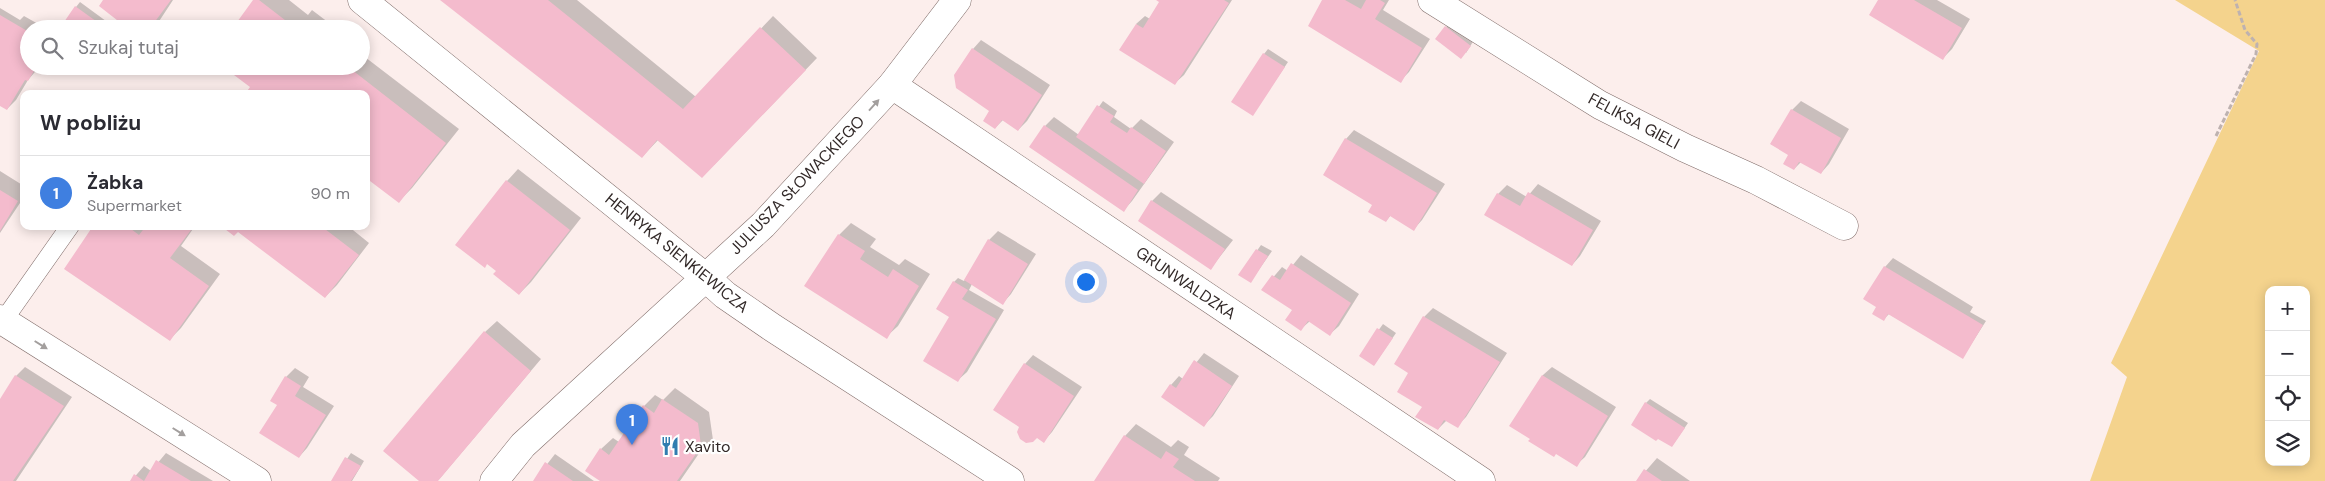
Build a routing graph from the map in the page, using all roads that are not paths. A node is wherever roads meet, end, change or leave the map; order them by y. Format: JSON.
{"nodes":[{"id":1,"x":362,"y":0,"type":"edge"},
{"id":2,"x":957,"y":0,"type":"edge"},
{"id":3,"x":1432,"y":0,"type":"edge"},
{"id":4,"x":892,"y":85,"type":"junction"},
{"id":5,"x":1844,"y":226,"type":"dead end"},
{"id":6,"x":67,"y":230,"type":"edge"},
{"id":7,"x":705,"y":277,"type":"junction"},
{"id":8,"x":1,"y":320,"type":"edge"},
{"id":9,"x":257,"y":481,"type":"edge"},
{"id":10,"x":494,"y":481,"type":"edge"},
{"id":11,"x":1010,"y":481,"type":"edge"},
{"id":12,"x":1481,"y":481,"type":"edge"}],
"edges":[{"from":1,"to":7,"type":"street","name":"HENRYKA SIENKIEWICZA"},
{"from":2,"to":4,"type":"street","name":"JULIUSZA SŁOWACKIEGO"},
{"from":3,"to":5,"type":"street","name":"FELIKSA GIELI"},
{"from":7,"to":4,"type":"street","name":"JULIUSZA SŁOWACKIEGO","one_way":true},
{"from":4,"to":12,"type":"street","name":"GRUNWALDZKA"},
{"from":6,"to":8,"type":"lane"},
{"from":7,"to":10,"type":"street","name":"JULIUSZA SŁOWACKIEGO"},
{"from":7,"to":11,"type":"street","name":"HENRYKA SIENKIEWICZA"},
{"from":8,"to":9,"type":"street","one_way":true}]}
